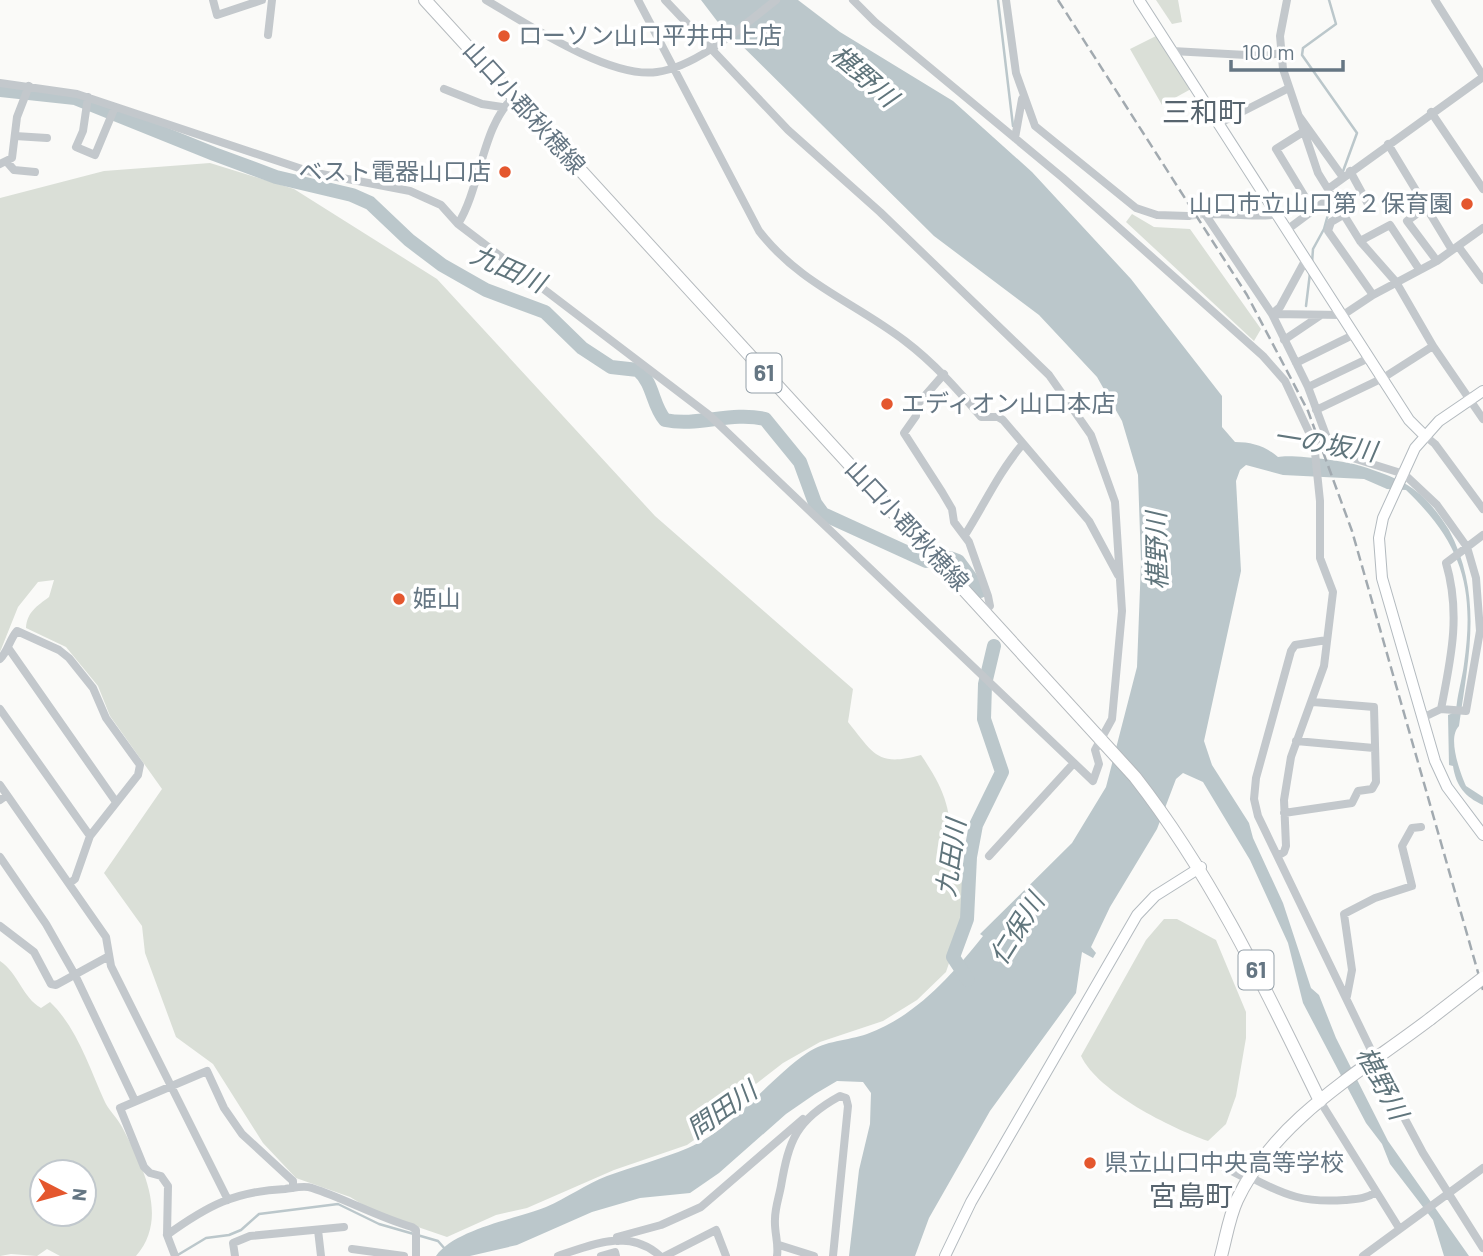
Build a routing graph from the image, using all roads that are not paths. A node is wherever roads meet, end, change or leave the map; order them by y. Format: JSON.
{"nodes":[{"id":1,"x":213,"y":0,"type":"edge"},
{"id":2,"x":262,"y":0,"type":"edge"},
{"id":3,"x":272,"y":0,"type":"edge"},
{"id":4,"x":486,"y":0,"type":"edge"},
{"id":5,"x":638,"y":0,"type":"edge"},
{"id":6,"x":665,"y":0,"type":"edge"},
{"id":7,"x":776,"y":0,"type":"edge"},
{"id":8,"x":853,"y":0,"type":"edge"},
{"id":9,"x":1006,"y":0,"type":"edge"},
{"id":10,"x":1139,"y":0,"type":"edge"},
{"id":11,"x":1287,"y":0,"type":"edge"},
{"id":12,"x":1435,"y":0,"type":"edge"},
{"id":13,"x":429,"y":1,"type":"edge"},
{"id":14,"x":268,"y":35,"type":"dead end"},
{"id":15,"x":710,"y":49,"type":"junction"},
{"id":16,"x":1172,"y":51,"type":"junction"},
{"id":17,"x":1280,"y":53,"type":"junction"},
{"id":18,"x":672,"y":68,"type":"junction"},
{"id":19,"x":1482,"y":73,"type":"edge"},
{"id":20,"x":0,"y":83,"type":"edge"},
{"id":21,"x":444,"y":89,"type":"dead end"},
{"id":22,"x":1287,"y":89,"type":"junction"},
{"id":23,"x":29,"y":90,"type":"junction"},
{"id":24,"x":1022,"y":96,"type":"junction"},
{"id":25,"x":514,"y":97,"type":"junction"},
{"id":26,"x":88,"y":101,"type":"junction"},
{"id":27,"x":502,"y":107,"type":"junction"},
{"id":28,"x":1293,"y":107,"type":"junction"},
{"id":29,"x":114,"y":109,"type":"junction"},
{"id":30,"x":1431,"y":112,"type":"junction"},
{"id":31,"x":1220,"y":123,"type":"junction"},
{"id":32,"x":1303,"y":132,"type":"junction"},
{"id":33,"x":15,"y":136,"type":"junction"},
{"id":34,"x":47,"y":138,"type":"dead end"},
{"id":35,"x":1015,"y":138,"type":"junction"},
{"id":36,"x":1388,"y":144,"type":"junction"},
{"id":37,"x":4,"y":163,"type":"edge"},
{"id":38,"x":35,"y":172,"type":"dead end"},
{"id":39,"x":1346,"y":174,"type":"junction"},
{"id":40,"x":1483,"y":190,"type":"edge"},
{"id":41,"x":1330,"y":193,"type":"junction"},
{"id":42,"x":1368,"y":204,"type":"dead end"},
{"id":43,"x":1425,"y":208,"type":"junction"},
{"id":44,"x":1313,"y":210,"type":"junction"},
{"id":45,"x":1278,"y":214,"type":"junction"},
{"id":46,"x":1343,"y":215,"type":"junction"},
{"id":47,"x":1188,"y":216,"type":"tunnel mouth"},
{"id":48,"x":458,"y":224,"type":"junction"},
{"id":49,"x":1483,"y":228,"type":"edge"},
{"id":50,"x":1288,"y":229,"type":"junction"},
{"id":51,"x":1360,"y":241,"type":"junction"},
{"id":52,"x":1455,"y":248,"type":"junction"},
{"id":53,"x":1306,"y":259,"type":"junction"},
{"id":54,"x":1437,"y":261,"type":"junction"},
{"id":55,"x":1419,"y":269,"type":"junction"},
{"id":56,"x":1483,"y":280,"type":"edge"},
{"id":57,"x":1396,"y":282,"type":"junction"},
{"id":58,"x":1373,"y":295,"type":"junction"},
{"id":59,"x":1272,"y":314,"type":"junction"},
{"id":60,"x":1321,"y":316,"type":"junction"},
{"id":61,"x":1343,"y":316,"type":"junction"},
{"id":62,"x":1355,"y":334,"type":"junction"},
{"id":63,"x":1283,"y":340,"type":"junction"},
{"id":64,"x":1433,"y":346,"type":"junction"},
{"id":65,"x":1369,"y":358,"type":"junction"},
{"id":66,"x":1296,"y":363,"type":"junction"},
{"id":67,"x":944,"y":374,"type":"junction"},
{"id":68,"x":1383,"y":378,"type":"junction"},
{"id":69,"x":1308,"y":387,"type":"junction"},
{"id":70,"x":1483,"y":391,"type":"edge"},
{"id":71,"x":1470,"y":400,"type":"junction"},
{"id":72,"x":1316,"y":410,"type":"junction"},
{"id":73,"x":1483,"y":419,"type":"edge"},
{"id":74,"x":1424,"y":435,"type":"junction"},
{"id":75,"x":1022,"y":445,"type":"junction"},
{"id":76,"x":1330,"y":446,"type":"junction"},
{"id":77,"x":1316,"y":452,"type":"junction"},
{"id":78,"x":1403,"y":475,"type":"junction"},
{"id":79,"x":1483,"y":509,"type":"edge"},
{"id":80,"x":965,"y":535,"type":"junction"},
{"id":81,"x":1483,"y":535,"type":"edge"},
{"id":82,"x":1465,"y":548,"type":"junction"},
{"id":83,"x":1121,"y":581,"type":"junction"},
{"id":84,"x":985,"y":611,"type":"junction"},
{"id":85,"x":1327,"y":640,"type":"junction"},
{"id":86,"x":9,"y":649,"type":"junction"},
{"id":87,"x":0,"y":659,"type":"edge"},
{"id":88,"x":1313,"y":702,"type":"junction"},
{"id":89,"x":0,"y":709,"type":"edge"},
{"id":90,"x":1441,"y":709,"type":"junction"},
{"id":91,"x":1422,"y":718,"type":"junction"},
{"id":92,"x":1296,"y":740,"type":"junction"},
{"id":93,"x":1103,"y":741,"type":"junction"},
{"id":94,"x":1374,"y":748,"type":"junction"},
{"id":95,"x":1073,"y":764,"type":"junction"},
{"id":96,"x":0,"y":785,"type":"edge"},
{"id":97,"x":4,"y":798,"type":"edge"},
{"id":98,"x":116,"y":802,"type":"junction"},
{"id":99,"x":1284,"y":813,"type":"junction"},
{"id":100,"x":1421,"y":827,"type":"dead end"},
{"id":101,"x":1483,"y":835,"type":"edge"},
{"id":102,"x":90,"y":836,"type":"junction"},
{"id":103,"x":1279,"y":855,"type":"junction"},
{"id":104,"x":989,"y":856,"type":"dead end"},
{"id":105,"x":0,"y":857,"type":"edge"},
{"id":106,"x":1201,"y":867,"type":"junction"},
{"id":107,"x":70,"y":883,"type":"junction"},
{"id":108,"x":0,"y":926,"type":"edge"},
{"id":109,"x":109,"y":956,"type":"junction"},
{"id":110,"x":75,"y":975,"type":"junction"},
{"id":111,"x":1483,"y":978,"type":"edge"},
{"id":112,"x":1347,"y":996,"type":"junction"},
{"id":113,"x":1374,"y":1062,"type":"junction"},
{"id":114,"x":170,"y":1086,"type":"junction"},
{"id":115,"x":135,"y":1101,"type":"junction"},
{"id":116,"x":1320,"y":1101,"type":"junction"},
{"id":117,"x":805,"y":1119,"type":"junction"},
{"id":118,"x":1216,"y":1163,"type":"dead end"},
{"id":119,"x":1483,"y":1168,"type":"edge"},
{"id":120,"x":1249,"y":1179,"type":"junction"},
{"id":121,"x":293,"y":1188,"type":"junction"},
{"id":122,"x":1376,"y":1192,"type":"junction"},
{"id":123,"x":1445,"y":1194,"type":"junction"},
{"id":124,"x":228,"y":1199,"type":"junction"},
{"id":125,"x":1400,"y":1226,"type":"junction"},
{"id":126,"x":344,"y":1227,"type":"dead end"},
{"id":127,"x":318,"y":1230,"type":"junction"},
{"id":128,"x":167,"y":1235,"type":"junction"},
{"id":129,"x":618,"y":1241,"type":"junction"},
{"id":130,"x":779,"y":1245,"type":"junction"},
{"id":131,"x":678,"y":1248,"type":"junction"},
{"id":132,"x":1483,"y":1248,"type":"edge"},
{"id":133,"x":352,"y":1249,"type":"dead end"},
{"id":134,"x":417,"y":1253,"type":"edge"},
{"id":135,"x":174,"y":1254,"type":"edge"},
{"id":136,"x":235,"y":1256,"type":"edge"},
{"id":137,"x":321,"y":1256,"type":"edge"},
{"id":138,"x":404,"y":1256,"type":"edge"},
{"id":139,"x":558,"y":1256,"type":"edge"},
{"id":140,"x":601,"y":1256,"type":"edge"},
{"id":141,"x":616,"y":1256,"type":"edge"},
{"id":142,"x":663,"y":1256,"type":"edge"},
{"id":143,"x":687,"y":1256,"type":"edge"},
{"id":144,"x":726,"y":1256,"type":"edge"},
{"id":145,"x":777,"y":1256,"type":"edge"},
{"id":146,"x":814,"y":1256,"type":"edge"},
{"id":147,"x":833,"y":1256,"type":"edge"},
{"id":148,"x":945,"y":1256,"type":"edge"},
{"id":149,"x":1221,"y":1256,"type":"edge"},
{"id":150,"x":1363,"y":1256,"type":"edge"}],
"edges":[{"from":1,"to":2,"type":"street"},
{"from":3,"to":14,"type":"street"},
{"from":4,"to":18,"type":"street"},
{"from":5,"to":18,"type":"street"},
{"from":6,"to":15,"type":"street"},
{"from":7,"to":15,"type":"street"},
{"from":8,"to":35,"type":"street"},
{"from":9,"to":24,"type":"street"},
{"from":10,"to":16,"type":"street"},
{"from":11,"to":17,"type":"street"},
{"from":12,"to":19,"type":"street"},
{"from":13,"to":25,"type":"main road","name":"山口小郡秋穂線","number":"61"},
{"from":15,"to":18,"type":"street"},
{"from":15,"to":83,"type":"street"},
{"from":16,"to":17,"type":"street"},
{"from":16,"to":31,"type":"street"},
{"from":17,"to":22,"type":"street"},
{"from":18,"to":67,"type":"street"},
{"from":19,"to":30,"type":"street"},
{"from":20,"to":23,"type":"street"},
{"from":21,"to":27,"type":"street"},
{"from":22,"to":28,"type":"street"},
{"from":22,"to":31,"type":"street"},
{"from":23,"to":26,"type":"street"},
{"from":23,"to":33,"type":"street"},
{"from":24,"to":35,"type":"street"},
{"from":24,"to":47,"type":"street"},
{"from":25,"to":27,"type":"street"},
{"from":25,"to":84,"type":"main road","name":"山口小郡秋穂線","number":"61"},
{"from":26,"to":29,"type":"street"},
{"from":26,"to":29,"type":"street"},
{"from":27,"to":48,"type":"street"},
{"from":28,"to":32,"type":"street"},
{"from":28,"to":39,"type":"street"},
{"from":29,"to":48,"type":"street"},
{"from":30,"to":36,"type":"street"},
{"from":30,"to":40,"type":"street"},
{"from":31,"to":45,"type":"street"},
{"from":32,"to":41,"type":"street"},
{"from":32,"to":44,"type":"street"},
{"from":33,"to":34,"type":"street"},
{"from":33,"to":37,"type":"street"},
{"from":35,"to":77,"type":"street"},
{"from":36,"to":39,"type":"street"},
{"from":36,"to":43,"type":"street"},
{"from":37,"to":38,"type":"street"},
{"from":39,"to":41,"type":"street"},
{"from":39,"to":42,"type":"street"},
{"from":41,"to":44,"type":"street"},
{"from":41,"to":46,"type":"street"},
{"from":43,"to":52,"type":"street"},
{"from":43,"to":54,"type":"street"},
{"from":44,"to":50,"type":"street"},
{"from":45,"to":50,"type":"street"},
{"from":45,"to":59,"type":"street"},
{"from":46,"to":51,"type":"street"},
{"from":46,"to":58,"type":"street"},
{"from":48,"to":95,"type":"street"},
{"from":49,"to":52,"type":"street"},
{"from":50,"to":53,"type":"street"},
{"from":51,"to":55,"type":"street"},
{"from":51,"to":57,"type":"street"},
{"from":52,"to":54,"type":"street"},
{"from":52,"to":56,"type":"street"},
{"from":53,"to":59,"type":"street"},
{"from":53,"to":61,"type":"street"},
{"from":54,"to":55,"type":"street"},
{"from":55,"to":57,"type":"street"},
{"from":57,"to":58,"type":"street"},
{"from":57,"to":64,"type":"street"},
{"from":58,"to":61,"type":"street"},
{"from":59,"to":60,"type":"street"},
{"from":59,"to":63,"type":"street"},
{"from":60,"to":61,"type":"street"},
{"from":60,"to":63,"type":"street"},
{"from":61,"to":62,"type":"street"},
{"from":62,"to":65,"type":"street"},
{"from":62,"to":66,"type":"street"},
{"from":63,"to":66,"type":"street"},
{"from":64,"to":68,"type":"street"},
{"from":64,"to":71,"type":"street"},
{"from":65,"to":68,"type":"street"},
{"from":65,"to":69,"type":"street"},
{"from":66,"to":69,"type":"street"},
{"from":67,"to":75,"type":"street"},
{"from":67,"to":80,"type":"street"},
{"from":68,"to":72,"type":"street"},
{"from":68,"to":74,"type":"street"},
{"from":69,"to":72,"type":"street"},
{"from":70,"to":71,"type":"street"},
{"from":71,"to":73,"type":"street"},
{"from":71,"to":74,"type":"street"},
{"from":72,"to":76,"type":"street"},
{"from":74,"to":78,"type":"street"},
{"from":74,"to":79,"type":"street"},
{"from":75,"to":80,"type":"street"},
{"from":75,"to":83,"type":"street"},
{"from":76,"to":77,"type":"street"},
{"from":76,"to":78,"type":"street"},
{"from":77,"to":85,"type":"street"},
{"from":78,"to":82,"type":"street"},
{"from":78,"to":91,"type":"street"},
{"from":80,"to":84,"type":"street"},
{"from":81,"to":82,"type":"street"},
{"from":82,"to":90,"type":"street"},
{"from":82,"to":90,"type":"street"},
{"from":83,"to":93,"type":"street"},
{"from":84,"to":93,"type":"main road","name":"山口小郡秋穂線","number":"61"},
{"from":85,"to":88,"type":"street"},
{"from":85,"to":103,"type":"street"},
{"from":86,"to":87,"type":"street"},
{"from":86,"to":98,"type":"street"},
{"from":86,"to":98,"type":"street"},
{"from":88,"to":92,"type":"street"},
{"from":88,"to":94,"type":"street"},
{"from":89,"to":102,"type":"street"},
{"from":90,"to":91,"type":"street"},
{"from":91,"to":101,"type":"street"},
{"from":92,"to":94,"type":"street"},
{"from":92,"to":99,"type":"street"},
{"from":93,"to":95,"type":"street"},
{"from":93,"to":106,"type":"main road","name":"山口小郡秋穂線","number":"61"},
{"from":94,"to":99,"type":"street"},
{"from":95,"to":104,"type":"street"},
{"from":96,"to":97,"type":"street"},
{"from":97,"to":107,"type":"street"},
{"from":98,"to":102,"type":"street"},
{"from":99,"to":103,"type":"street"},
{"from":100,"to":112,"type":"street"},
{"from":102,"to":107,"type":"street"},
{"from":103,"to":112,"type":"street"},
{"from":105,"to":110,"type":"street"},
{"from":106,"to":116,"type":"main road","name":"山口小郡秋穂線","number":"61"},
{"from":106,"to":148,"type":"street"},
{"from":107,"to":109,"type":"street"},
{"from":108,"to":110,"type":"street"},
{"from":109,"to":110,"type":"street"},
{"from":109,"to":114,"type":"street"},
{"from":110,"to":115,"type":"street"},
{"from":111,"to":113,"type":"main road","bridge":true},
{"from":112,"to":113,"type":"street"},
{"from":113,"to":116,"type":"main road"},
{"from":113,"to":123,"type":"street"},
{"from":114,"to":115,"type":"street"},
{"from":114,"to":121,"type":"street"},
{"from":114,"to":124,"type":"street"},
{"from":115,"to":128,"type":"street"},
{"from":116,"to":120,"type":"main road"},
{"from":116,"to":122,"type":"street"},
{"from":117,"to":129,"type":"street"},
{"from":117,"to":130,"type":"street"},
{"from":117,"to":147,"type":"street"},
{"from":118,"to":120,"type":"street"},
{"from":119,"to":123,"type":"street"},
{"from":120,"to":122,"type":"street"},
{"from":120,"to":149,"type":"main road"},
{"from":121,"to":124,"type":"street"},
{"from":121,"to":134,"type":"street"},
{"from":122,"to":125,"type":"street"},
{"from":123,"to":125,"type":"street"},
{"from":123,"to":132,"type":"street"},
{"from":124,"to":128,"type":"street"},
{"from":125,"to":150,"type":"street"},
{"from":126,"to":127,"type":"street"},
{"from":127,"to":136,"type":"street"},
{"from":127,"to":137,"type":"street"},
{"from":128,"to":135,"type":"street"},
{"from":129,"to":139,"type":"street"},
{"from":129,"to":142,"type":"street"},
{"from":130,"to":145,"type":"street"},
{"from":130,"to":146,"type":"street"},
{"from":131,"to":142,"type":"street"},
{"from":131,"to":143,"type":"street"},
{"from":131,"to":144,"type":"street"},
{"from":133,"to":138,"type":"street"},
{"from":140,"to":141,"type":"street"}]}
